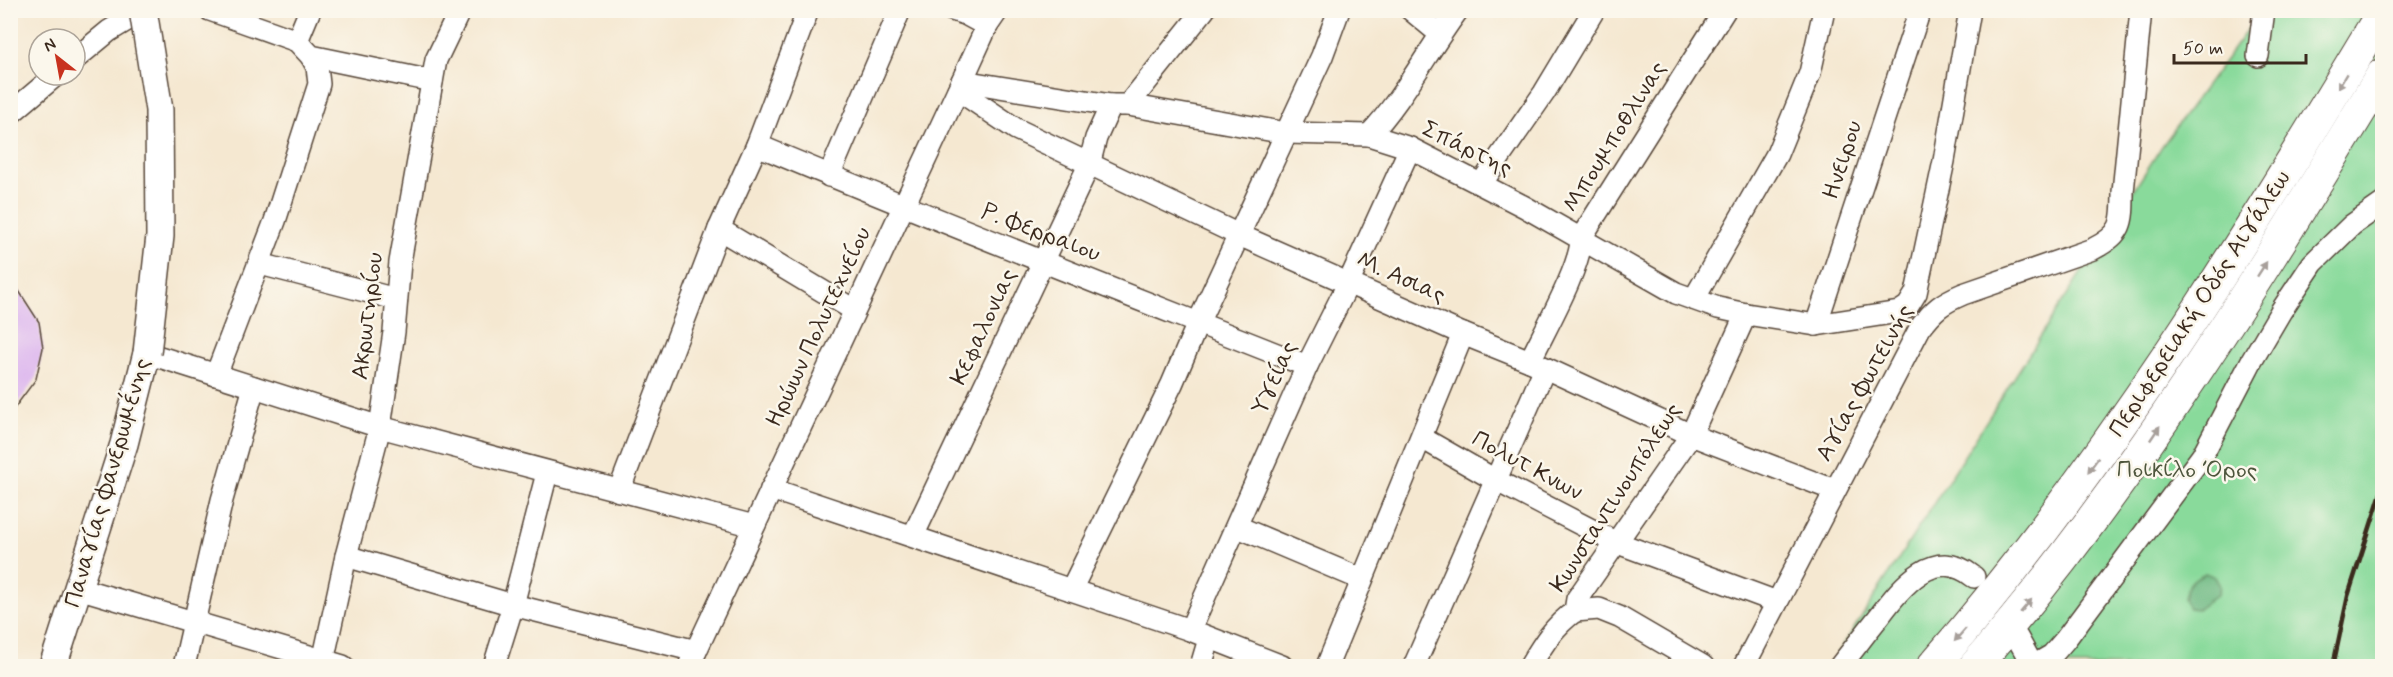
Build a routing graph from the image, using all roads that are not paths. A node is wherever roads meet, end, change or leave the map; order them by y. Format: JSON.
{"nodes":[{"id":1,"x":143,"y":10,"type":"edge"},
{"id":2,"x":210,"y":10,"type":"edge"},
{"id":3,"x":310,"y":10,"type":"edge"},
{"id":4,"x":460,"y":10,"type":"edge"},
{"id":5,"x":808,"y":10,"type":"edge"},
{"id":6,"x":900,"y":10,"type":"edge"},
{"id":7,"x":952,"y":10,"type":"edge"},
{"id":8,"x":1204,"y":10,"type":"edge"},
{"id":9,"x":1339,"y":10,"type":"edge"},
{"id":10,"x":1411,"y":10,"type":"edge"},
{"id":11,"x":1458,"y":10,"type":"edge"},
{"id":12,"x":1725,"y":10,"type":"edge"},
{"id":13,"x":1824,"y":10,"type":"edge"},
{"id":14,"x":1920,"y":10,"type":"edge"},
{"id":15,"x":2141,"y":10,"type":"edge"},
{"id":16,"x":2264,"y":10,"type":"edge"},
{"id":17,"x":1591,"y":12,"type":"edge"},
{"id":18,"x":1971,"y":12,"type":"edge"},
{"id":19,"x":2382,"y":13,"type":"edge"},
{"id":20,"x":993,"y":18,"type":"edge"},
{"id":21,"x":1440,"y":34,"type":"junction"},
{"id":22,"x":87,"y":49,"type":"edge"},
{"id":23,"x":304,"y":49,"type":"junction"},
{"id":24,"x":2258,"y":56,"type":"dead end"},
{"id":25,"x":2382,"y":75,"type":"edge"},
{"id":26,"x":432,"y":81,"type":"junction"},
{"id":27,"x":960,"y":85,"type":"junction"},
{"id":28,"x":42,"y":87,"type":"edge"},
{"id":29,"x":1120,"y":105,"type":"junction"},
{"id":30,"x":10,"y":114,"type":"edge"},
{"id":31,"x":1286,"y":133,"type":"junction"},
{"id":32,"x":1369,"y":135,"type":"junction"},
{"id":33,"x":757,"y":145,"type":"junction"},
{"id":34,"x":1410,"y":148,"type":"junction"},
{"id":35,"x":1089,"y":165,"type":"junction"},
{"id":36,"x":829,"y":176,"type":"junction"},
{"id":37,"x":1481,"y":184,"type":"junction"},
{"id":38,"x":2382,"y":204,"type":"edge"},
{"id":39,"x":903,"y":207,"type":"junction"},
{"id":40,"x":719,"y":229,"type":"junction"},
{"id":41,"x":1239,"y":235,"type":"junction"},
{"id":42,"x":1581,"y":238,"type":"junction"},
{"id":43,"x":1043,"y":260,"type":"junction"},
{"id":44,"x":260,"y":264,"type":"junction"},
{"id":45,"x":1349,"y":282,"type":"junction"},
{"id":46,"x":396,"y":298,"type":"junction"},
{"id":47,"x":1694,"y":299,"type":"junction"},
{"id":48,"x":854,"y":310,"type":"junction"},
{"id":49,"x":1746,"y":314,"type":"junction"},
{"id":50,"x":1198,"y":323,"type":"junction"},
{"id":51,"x":1816,"y":325,"type":"junction"},
{"id":52,"x":1463,"y":334,"type":"junction"},
{"id":53,"x":147,"y":353,"type":"junction"},
{"id":54,"x":1538,"y":365,"type":"junction"},
{"id":55,"x":1308,"y":366,"type":"junction"},
{"id":56,"x":216,"y":375,"type":"junction"},
{"id":57,"x":254,"y":387,"type":"junction"},
{"id":58,"x":380,"y":427,"type":"junction"},
{"id":59,"x":1691,"y":435,"type":"junction"},
{"id":60,"x":1422,"y":438,"type":"junction"},
{"id":61,"x":547,"y":472,"type":"junction"},
{"id":62,"x":1497,"y":481,"type":"junction"},
{"id":63,"x":771,"y":489,"type":"junction"},
{"id":64,"x":1834,"y":490,"type":"junction"},
{"id":65,"x":619,"y":491,"type":"junction"},
{"id":66,"x":754,"y":526,"type":"junction"},
{"id":67,"x":1238,"y":527,"type":"junction"},
{"id":68,"x":914,"y":536,"type":"junction"},
{"id":69,"x":1615,"y":542,"type":"junction"},
{"id":70,"x":346,"y":556,"type":"junction"},
{"id":71,"x":1974,"y":577,"type":"dead end"},
{"id":72,"x":1361,"y":579,"type":"junction"},
{"id":73,"x":78,"y":588,"type":"junction"},
{"id":74,"x":1071,"y":590,"type":"junction"},
{"id":75,"x":1777,"y":602,"type":"junction"},
{"id":76,"x":513,"y":605,"type":"junction"},
{"id":77,"x":1575,"y":611,"type":"junction"},
{"id":78,"x":192,"y":622,"type":"junction"},
{"id":79,"x":1200,"y":635,"type":"junction"},
{"id":80,"x":2017,"y":637,"type":"dead end"},
{"id":81,"x":692,"y":659,"type":"edge"},
{"id":82,"x":330,"y":664,"type":"edge"},
{"id":83,"x":53,"y":666,"type":"edge"},
{"id":84,"x":184,"y":666,"type":"edge"},
{"id":85,"x":494,"y":666,"type":"edge"},
{"id":86,"x":1201,"y":666,"type":"edge"},
{"id":87,"x":1282,"y":666,"type":"edge"},
{"id":88,"x":1327,"y":666,"type":"edge"},
{"id":89,"x":1414,"y":666,"type":"edge"},
{"id":90,"x":1530,"y":666,"type":"edge"},
{"id":91,"x":1703,"y":666,"type":"edge"},
{"id":92,"x":1744,"y":666,"type":"edge"},
{"id":93,"x":1840,"y":666,"type":"edge"},
{"id":94,"x":1933,"y":666,"type":"edge"},
{"id":95,"x":1975,"y":666,"type":"edge"},
{"id":96,"x":2033,"y":666,"type":"edge"}],
"edges":[{"from":1,"to":22,"type":"street"},
{"from":1,"to":53,"type":"main road","name":"Παναγίας Φανερωμένης","bridge":true},
{"from":2,"to":23,"type":"street"},
{"from":3,"to":23,"type":"street"},
{"from":4,"to":26,"type":"street","name":"Ακρωτηρίου"},
{"from":5,"to":33,"type":"street"},
{"from":6,"to":36,"type":"street"},
{"from":7,"to":20,"type":"street"},
{"from":8,"to":29,"type":"street","name":"Κεφαλονιας"},
{"from":9,"to":31,"type":"street"},
{"from":10,"to":21,"type":"street"},
{"from":11,"to":21,"type":"street"},
{"from":12,"to":42,"type":"street","name":"Μπουμποθλινας"},
{"from":13,"to":47,"type":"street"},
{"from":14,"to":51,"type":"street","name":"Ηνειρου"},
{"from":15,"to":64,"type":"street","name":"Αγίας Φωτεινής"},
{"from":16,"to":24,"type":"street"},
{"from":17,"to":37,"type":"street"},
{"from":18,"to":51,"type":"street","name":"Σπάρτης"},
{"from":19,"to":94,"type":"highway","name":"Περιφερειακή Οδός Αιγάλεω","one_way":true},
{"from":20,"to":27,"type":"street","name":"Ηρώων Πολυτεχνείου"},
{"from":21,"to":32,"type":"street"},
{"from":23,"to":26,"type":"street"},
{"from":23,"to":44,"type":"street"},
{"from":95,"to":25,"type":"highway","name":"Περιφερειακή Οδός Αιγάλεω","one_way":true},
{"from":26,"to":46,"type":"street","name":"Ακρωτηρίου"},
{"from":27,"to":29,"type":"street","name":"Σπάρτης"},
{"from":27,"to":35,"type":"street","name":"Μ. Ασιας"},
{"from":27,"to":39,"type":"street","name":"Ηρώων Πολυτεχνείου"},
{"from":28,"to":30,"type":"street"},
{"from":29,"to":31,"type":"street","name":"Σπάρτης"},
{"from":29,"to":35,"type":"street","name":"Κεφαλονιας"},
{"from":31,"to":32,"type":"street","name":"Σπάρτης"},
{"from":31,"to":41,"type":"street"},
{"from":32,"to":34,"type":"street","name":"Σπάρτης"},
{"from":33,"to":36,"type":"street","name":"Ρ. Φερραιου"},
{"from":33,"to":40,"type":"street"},
{"from":34,"to":37,"type":"street","name":"Σπάρτης"},
{"from":34,"to":45,"type":"street","name":"Υγείας"},
{"from":35,"to":41,"type":"street","name":"Μ. Ασιας"},
{"from":35,"to":43,"type":"street","name":"Κεφαλονιας"},
{"from":36,"to":39,"type":"street","name":"Ρ. Φερραιου"},
{"from":37,"to":42,"type":"street","name":"Σπάρτης"},
{"from":38,"to":96,"type":"street"},
{"from":39,"to":43,"type":"street","name":"Ρ. Φερραιου"},
{"from":39,"to":48,"type":"street","name":"Ηρώων Πολυτεχνείου"},
{"from":40,"to":48,"type":"street"},
{"from":40,"to":65,"type":"street"},
{"from":41,"to":45,"type":"street","name":"Μ. Ασιας"},
{"from":41,"to":50,"type":"street"},
{"from":42,"to":47,"type":"street","name":"Σπάρτης"},
{"from":42,"to":54,"type":"street","name":"Μπουμποθλινας"},
{"from":43,"to":50,"type":"street","name":"Ρ. Φερραιου"},
{"from":43,"to":68,"type":"street","name":"Κεφαλονιας"},
{"from":44,"to":46,"type":"street"},
{"from":44,"to":56,"type":"street"},
{"from":45,"to":52,"type":"street","name":"Μ. Ασιας"},
{"from":45,"to":55,"type":"street","name":"Υγείας"},
{"from":46,"to":58,"type":"street","name":"Ακρωτηρίου"},
{"from":47,"to":49,"type":"street","name":"Σπάρτης"},
{"from":48,"to":63,"type":"street","name":"Ηρώων Πολυτεχνείου"},
{"from":49,"to":51,"type":"street","name":"Σπάρτης"},
{"from":49,"to":59,"type":"street","name":"Κωνσταντινουπόλεως"},
{"from":50,"to":55,"type":"street","name":"Ρ. Φερραιου"},
{"from":50,"to":74,"type":"street"},
{"from":52,"to":54,"type":"street","name":"Μ. Ασιας"},
{"from":52,"to":60,"type":"street"},
{"from":53,"to":56,"type":"street"},
{"from":53,"to":73,"type":"main road","name":"Παναγίας Φανερωμένης"},
{"from":54,"to":59,"type":"street","name":"Μ. Ασιας"},
{"from":54,"to":62,"type":"street","name":"Μπουμποθλινας"},
{"from":55,"to":67,"type":"street","name":"Υγείας"},
{"from":56,"to":57,"type":"street"},
{"from":57,"to":58,"type":"street"},
{"from":57,"to":78,"type":"street"},
{"from":58,"to":61,"type":"street"},
{"from":58,"to":70,"type":"street","name":"Ακρωτηρίου"},
{"from":59,"to":64,"type":"street","name":"Μ. Ασιας"},
{"from":59,"to":69,"type":"street","name":"Κωνσταντινουπόλεως"},
{"from":60,"to":62,"type":"street","name":"Πολυτ Κνων"},
{"from":60,"to":72,"type":"street"},
{"from":61,"to":65,"type":"street"},
{"from":61,"to":76,"type":"street"},
{"from":62,"to":69,"type":"street","name":"Πολυτ Κνων"},
{"from":62,"to":89,"type":"street","name":"Μπουμποθλινας"},
{"from":63,"to":66,"type":"street","name":"Ηρώων Πολυτεχνείου"},
{"from":63,"to":68,"type":"street"},
{"from":64,"to":75,"type":"street","name":"Αγίας Φωτεινής"},
{"from":65,"to":66,"type":"street"},
{"from":66,"to":81,"type":"street","name":"Ηρώων Πολυτεχνείου"},
{"from":67,"to":72,"type":"street"},
{"from":67,"to":79,"type":"street","name":"Υγείας"},
{"from":68,"to":74,"type":"street"},
{"from":69,"to":75,"type":"street","name":"Πολυτ Κνων"},
{"from":69,"to":77,"type":"street","name":"Κωνσταντινουπόλεως"},
{"from":70,"to":76,"type":"street"},
{"from":70,"to":82,"type":"street","name":"Ακρωτηρίου"},
{"from":71,"to":93,"type":"street"},
{"from":72,"to":88,"type":"street"},
{"from":73,"to":78,"type":"street"},
{"from":73,"to":83,"type":"main road","name":"Παναγίας Φανερωμένης"},
{"from":74,"to":79,"type":"street"},
{"from":75,"to":92,"type":"street","name":"Αγίας Φωτεινής"},
{"from":76,"to":81,"type":"street"},
{"from":76,"to":85,"type":"street"},
{"from":77,"to":90,"type":"street","name":"Κωνσταντινουπόλεως"},
{"from":77,"to":91,"type":"street"},
{"from":78,"to":82,"type":"street"},
{"from":78,"to":84,"type":"street"},
{"from":79,"to":86,"type":"street","name":"Υγείας"},
{"from":79,"to":87,"type":"street"},
{"from":80,"to":96,"type":"street"}]}
